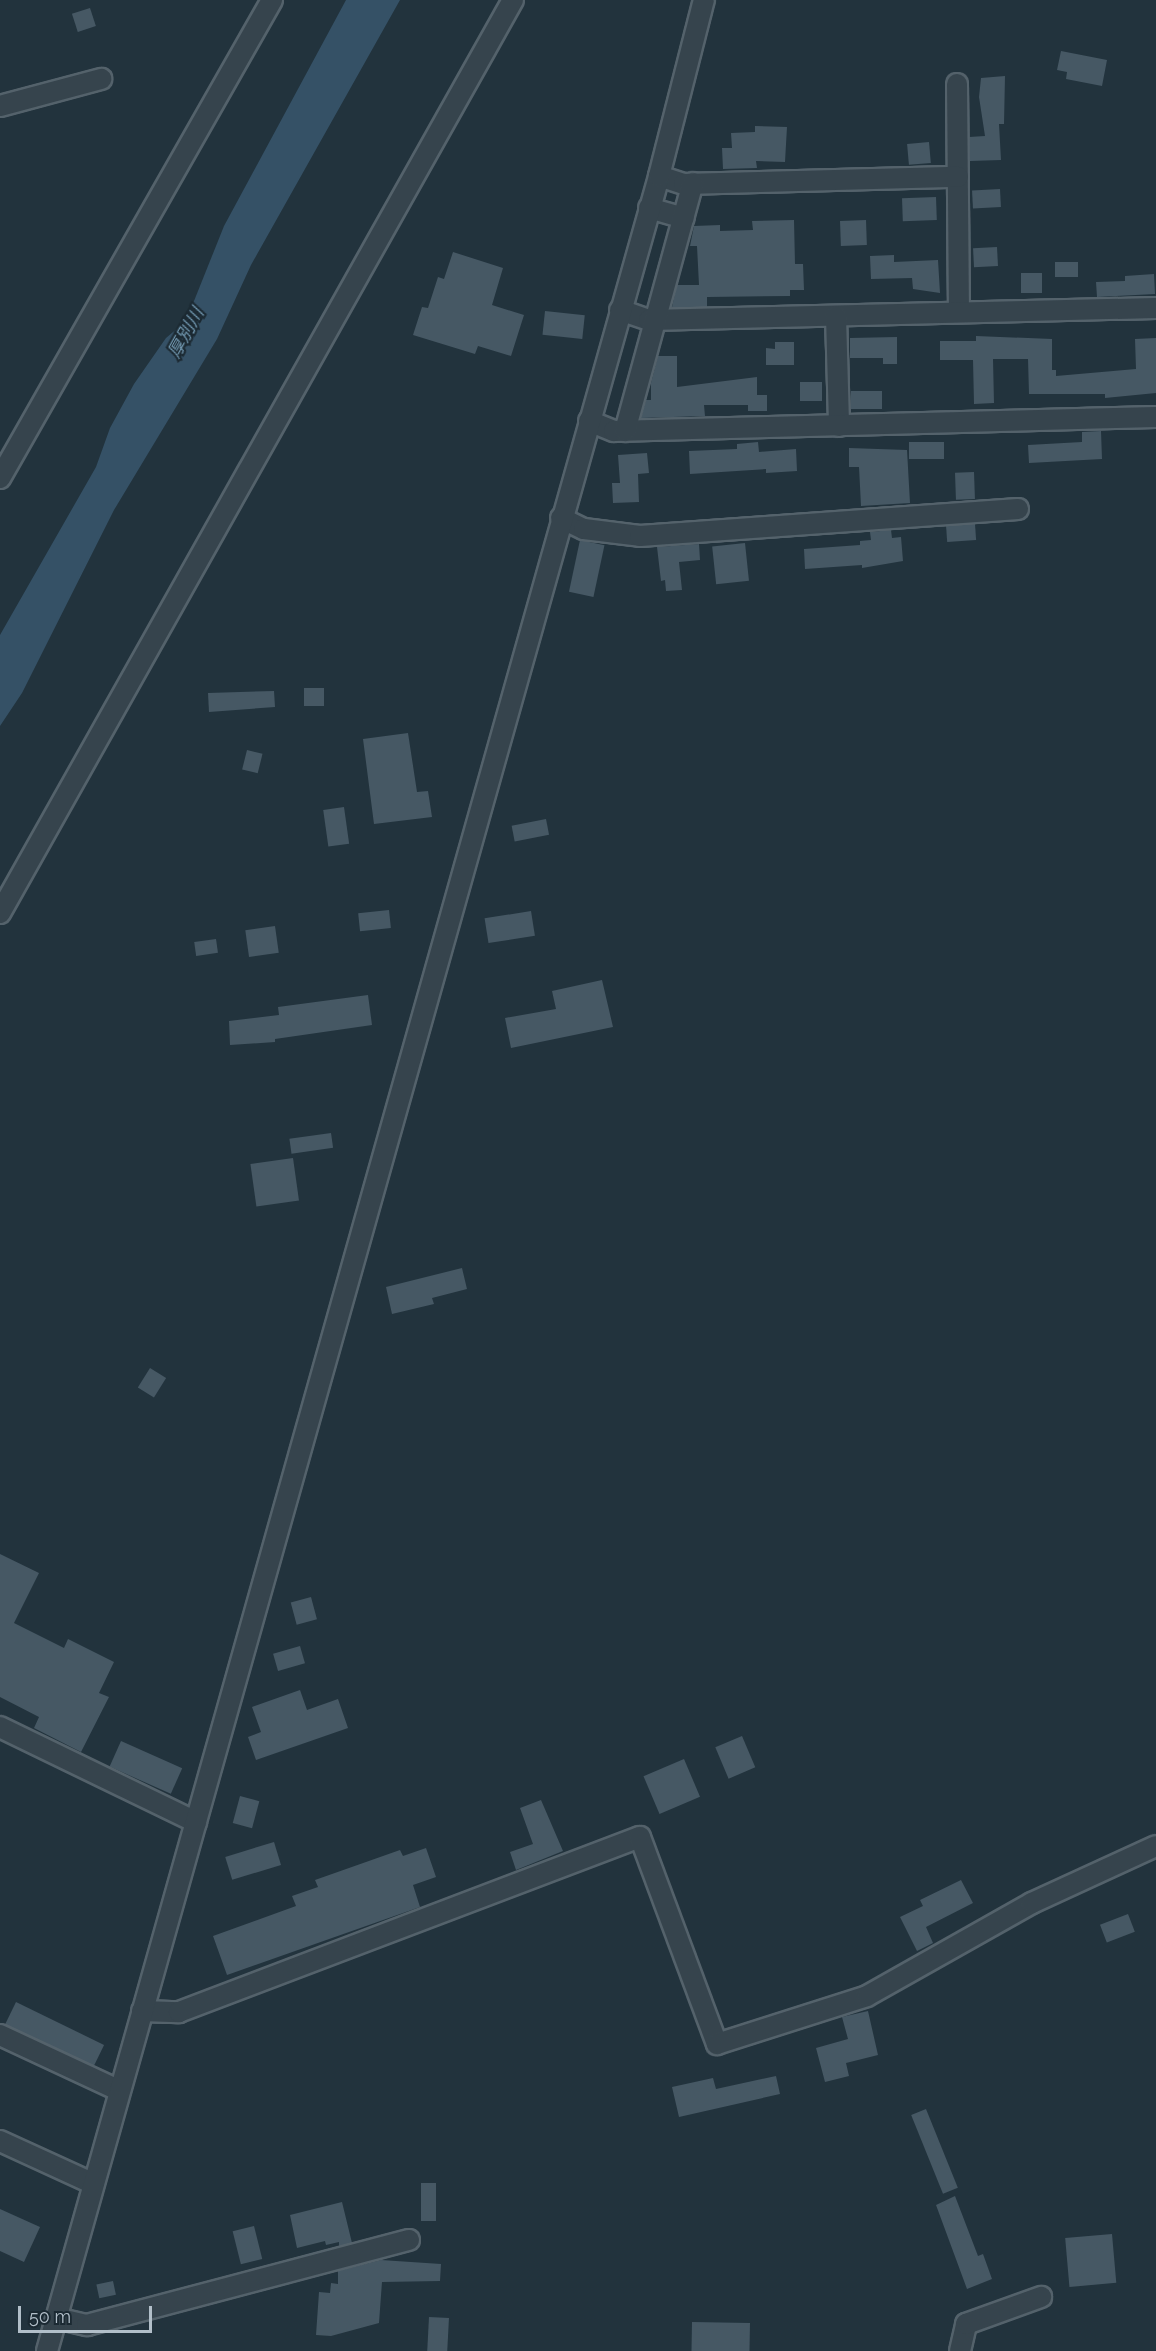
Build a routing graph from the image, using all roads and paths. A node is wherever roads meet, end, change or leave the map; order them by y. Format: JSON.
{"nodes":[{"id":1,"x":272,"y":0,"type":"edge"},
{"id":2,"x":513,"y":0,"type":"edge"},
{"id":3,"x":704,"y":0,"type":"edge"},
{"id":4,"x":100,"y":79,"type":"dead end"},
{"id":5,"x":957,"y":84,"type":"dead end"},
{"id":6,"x":0,"y":106,"type":"edge"},
{"id":7,"x":658,"y":176,"type":"junction"},
{"id":8,"x":958,"y":177,"type":"junction"},
{"id":9,"x":693,"y":183,"type":"junction"},
{"id":10,"x":649,"y":208,"type":"junction"},
{"id":11,"x":684,"y":218,"type":"junction"},
{"id":12,"x":1156,"y":308,"type":"edge"},
{"id":13,"x":620,"y":310,"type":"junction"},
{"id":14,"x":960,"y":312,"type":"junction"},
{"id":15,"x":836,"y":316,"type":"junction"},
{"id":16,"x":656,"y":320,"type":"junction"},
{"id":17,"x":1156,"y":417,"type":"edge"},
{"id":18,"x":589,"y":422,"type":"junction"},
{"id":19,"x":840,"y":426,"type":"junction"},
{"id":20,"x":625,"y":431,"type":"junction"},
{"id":21,"x":0,"y":478,"type":"edge"},
{"id":22,"x":1018,"y":509,"type":"dead end"},
{"id":23,"x":561,"y":518,"type":"junction"},
{"id":24,"x":0,"y":913,"type":"edge"},
{"id":25,"x":0,"y":1727,"type":"edge"},
{"id":26,"x":196,"y":1822,"type":"junction"},
{"id":27,"x":1156,"y":1846,"type":"edge"},
{"id":28,"x":142,"y":2011,"type":"junction"},
{"id":29,"x":0,"y":2035,"type":"edge"},
{"id":30,"x":120,"y":2091,"type":"junction"},
{"id":31,"x":0,"y":2141,"type":"edge"},
{"id":32,"x":94,"y":2184,"type":"junction"},
{"id":33,"x":409,"y":2240,"type":"dead end"},
{"id":34,"x":1041,"y":2297,"type":"dead end"},
{"id":35,"x":56,"y":2318,"type":"junction"},
{"id":36,"x":47,"y":2351,"type":"edge"},
{"id":37,"x":960,"y":2351,"type":"edge"}],
"edges":[{"from":1,"to":21,"type":"street"},
{"from":2,"to":24,"type":"street"},
{"from":3,"to":7,"type":"street"},
{"from":4,"to":6,"type":"street"},
{"from":5,"to":8,"type":"street"},
{"from":7,"to":9,"type":"street"},
{"from":7,"to":10,"type":"street"},
{"from":8,"to":9,"type":"street"},
{"from":8,"to":14,"type":"street"},
{"from":9,"to":11,"type":"street"},
{"from":10,"to":11,"type":"street"},
{"from":10,"to":13,"type":"street"},
{"from":11,"to":16,"type":"street"},
{"from":12,"to":14,"type":"street"},
{"from":13,"to":16,"type":"street"},
{"from":13,"to":18,"type":"street"},
{"from":14,"to":15,"type":"street"},
{"from":15,"to":16,"type":"street"},
{"from":15,"to":19,"type":"street"},
{"from":16,"to":20,"type":"street"},
{"from":17,"to":19,"type":"street"},
{"from":18,"to":20,"type":"street"},
{"from":18,"to":23,"type":"street"},
{"from":19,"to":20,"type":"street"},
{"from":22,"to":23,"type":"street"},
{"from":23,"to":26,"type":"street"},
{"from":25,"to":26,"type":"street"},
{"from":26,"to":28,"type":"street"},
{"from":27,"to":28,"type":"street"},
{"from":28,"to":30,"type":"street"},
{"from":29,"to":30,"type":"street"},
{"from":30,"to":32,"type":"street"},
{"from":31,"to":32,"type":"street"},
{"from":32,"to":35,"type":"street"},
{"from":33,"to":35,"type":"street"},
{"from":34,"to":37,"type":"street"},
{"from":35,"to":36,"type":"street"}]}
